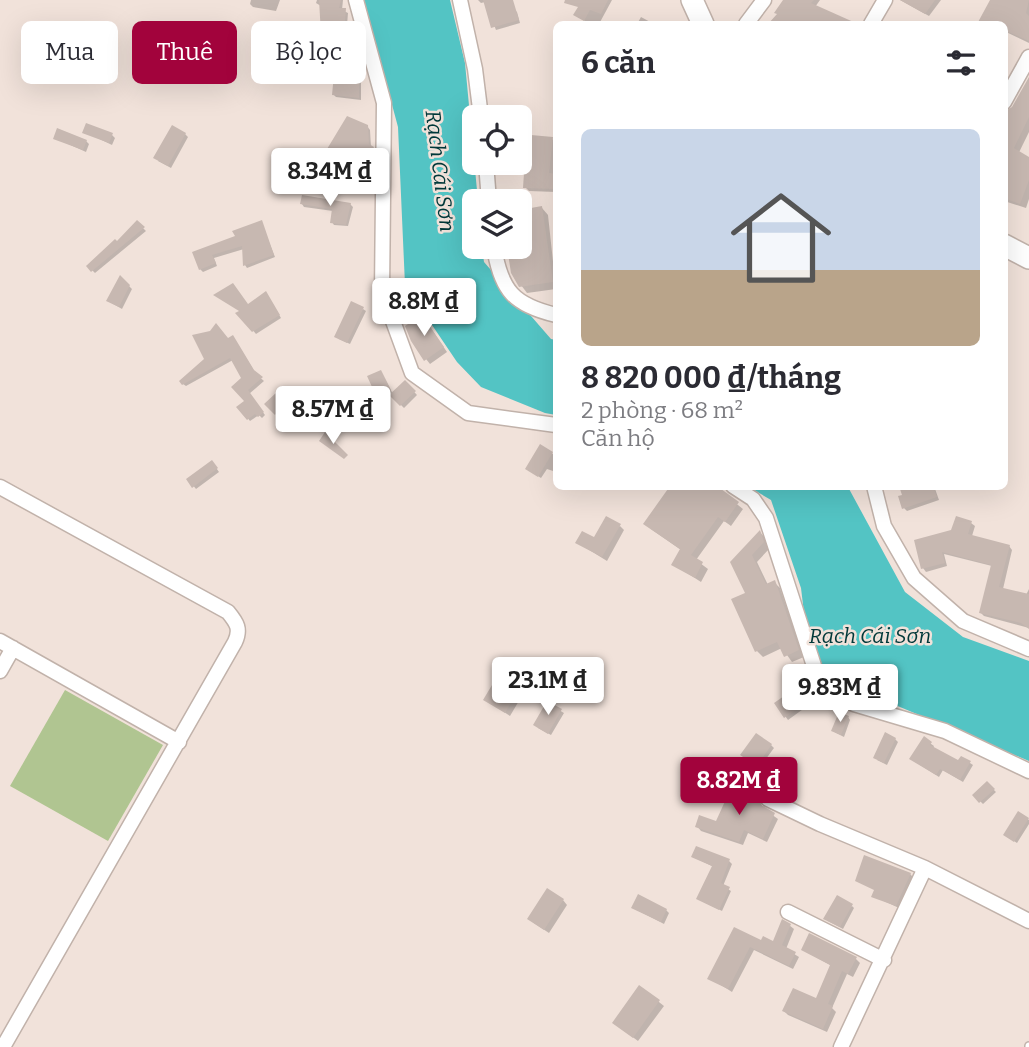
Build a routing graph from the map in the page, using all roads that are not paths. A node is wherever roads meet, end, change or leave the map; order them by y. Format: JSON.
{"nodes":[{"id":1,"x":356,"y":0,"type":"edge"},
{"id":2,"x":460,"y":0,"type":"edge"},
{"id":3,"x":692,"y":0,"type":"edge"},
{"id":4,"x":765,"y":0,"type":"edge"},
{"id":5,"x":885,"y":0,"type":"edge"},
{"id":6,"x":702,"y":21,"type":"edge"},
{"id":7,"x":748,"y":21,"type":"edge"},
{"id":8,"x":873,"y":21,"type":"edge"},
{"id":9,"x":1029,"y":57,"type":"edge"},
{"id":10,"x":1008,"y":95,"type":"edge"},
{"id":11,"x":480,"y":105,"type":"edge"},
{"id":12,"x":1008,"y":247,"type":"edge"},
{"id":13,"x":1029,"y":258,"type":"edge"},
{"id":14,"x":496,"y":259,"type":"edge"},
{"id":15,"x":553,"y":314,"type":"edge"},
{"id":16,"x":553,"y":425,"type":"edge"},
{"id":17,"x":0,"y":487,"type":"edge"},
{"id":18,"x":739,"y":490,"type":"edge"},
{"id":19,"x":875,"y":490,"type":"edge"},
{"id":20,"x":6,"y":644,"type":"edge"},
{"id":21,"x":1029,"y":649,"type":"edge"},
{"id":22,"x":0,"y":671,"type":"edge"},
{"id":23,"x":179,"y":741,"type":"junction"},
{"id":24,"x":1029,"y":771,"type":"edge"},
{"id":25,"x":768,"y":799,"type":"dead end"},
{"id":26,"x":925,"y":868,"type":"junction"},
{"id":27,"x":789,"y":912,"type":"dead end"},
{"id":28,"x":1029,"y":921,"type":"edge"},
{"id":29,"x":884,"y":960,"type":"junction"},
{"id":30,"x":6,"y":1030,"type":"edge"},
{"id":31,"x":4,"y":1047,"type":"edge"},
{"id":32,"x":841,"y":1047,"type":"edge"}],
"edges":[{"from":1,"to":16,"type":"street"},
{"from":2,"to":11,"type":"street"},
{"from":3,"to":6,"type":"street"},
{"from":4,"to":7,"type":"street"},
{"from":5,"to":8,"type":"street"},
{"from":9,"to":10,"type":"street"},
{"from":12,"to":13,"type":"street"},
{"from":14,"to":15,"type":"street"},
{"from":17,"to":23,"type":"street"},
{"from":18,"to":24,"type":"street"},
{"from":19,"to":21,"type":"street"},
{"from":20,"to":22,"type":"street"},
{"from":20,"to":23,"type":"street"},
{"from":23,"to":30,"type":"street"},
{"from":25,"to":26,"type":"street"},
{"from":26,"to":28,"type":"street"},
{"from":26,"to":29,"type":"street"},
{"from":27,"to":29,"type":"street"},
{"from":29,"to":32,"type":"street"},
{"from":30,"to":31,"type":"street"}]}
